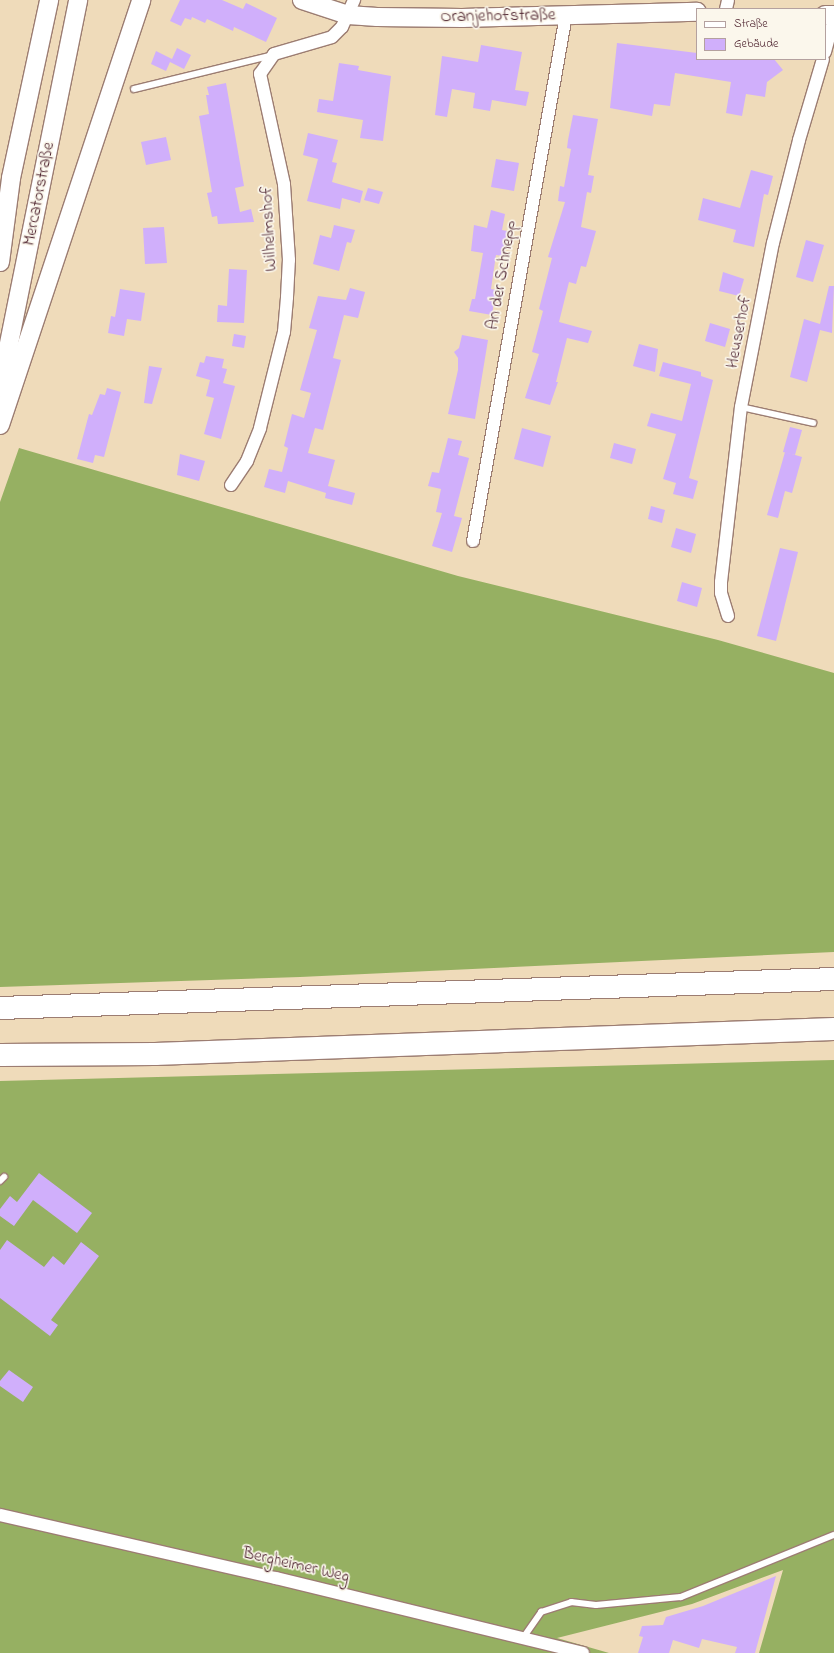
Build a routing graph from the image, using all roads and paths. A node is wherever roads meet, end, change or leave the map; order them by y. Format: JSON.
{"nodes":[{"id":1,"x":49,"y":0,"type":"edge"},
{"id":2,"x":78,"y":0,"type":"edge"},
{"id":3,"x":140,"y":0,"type":"edge"},
{"id":4,"x":302,"y":0,"type":"edge"},
{"id":5,"x":351,"y":8,"type":"edge"},
{"id":6,"x":696,"y":12,"type":"edge"},
{"id":7,"x":566,"y":15,"type":"junction"},
{"id":8,"x":834,"y":17,"type":"edge"},
{"id":9,"x":826,"y":48,"type":"edge"},
{"id":10,"x":274,"y":54,"type":"junction"},
{"id":11,"x":823,"y":60,"type":"edge"},
{"id":12,"x":134,"y":89,"type":"dead end"},
{"id":13,"x":0,"y":262,"type":"edge"},
{"id":14,"x":0,"y":388,"type":"edge"},
{"id":15,"x":741,"y":407,"type":"junction"},
{"id":16,"x":813,"y":423,"type":"dead end"},
{"id":17,"x":0,"y":425,"type":"edge"},
{"id":18,"x":230,"y":485,"type":"dead end"},
{"id":19,"x":473,"y":542,"type":"dead end"},
{"id":20,"x":728,"y":616,"type":"dead end"},
{"id":21,"x":834,"y":978,"type":"edge"},
{"id":22,"x":0,"y":1008,"type":"edge"},
{"id":23,"x":834,"y":1029,"type":"edge"},
{"id":24,"x":0,"y":1055,"type":"edge"},
{"id":25,"x":0,"y":1515,"type":"edge"},
{"id":26,"x":834,"y":1535,"type":"edge"},
{"id":27,"x":523,"y":1638,"type":"junction"},
{"id":28,"x":583,"y":1653,"type":"edge"}],
"edges":[{"from":1,"to":13,"type":"main road","name":"Mercatorstraße"},
{"from":2,"to":14,"type":"main road","name":"Mercatorstraße"},
{"from":3,"to":17,"type":"main road"},
{"from":4,"to":5,"type":"main road","name":"Oranjehofstraße"},
{"from":5,"to":7,"type":"main road","name":"Oranjehofstraße"},
{"from":5,"to":10,"type":"street"},
{"from":6,"to":7,"type":"main road","name":"Oranjehofstraße"},
{"from":7,"to":19,"type":"street","name":"An der Schnepp"},
{"from":8,"to":9,"type":"street"},
{"from":10,"to":12,"type":"lane"},
{"from":10,"to":18,"type":"street","name":"Wilhelmshof"},
{"from":11,"to":15,"type":"street","name":"Heuserhof"},
{"from":15,"to":16,"type":"lane"},
{"from":15,"to":20,"type":"street","name":"Heuserhof"},
{"from":21,"to":22,"type":"highway"},
{"from":23,"to":24,"type":"highway"},
{"from":25,"to":27,"type":"street","name":"Bergheimer Weg"},
{"from":26,"to":27,"type":"lane"},
{"from":27,"to":28,"type":"street","name":"Bergheimer Weg"}]}
